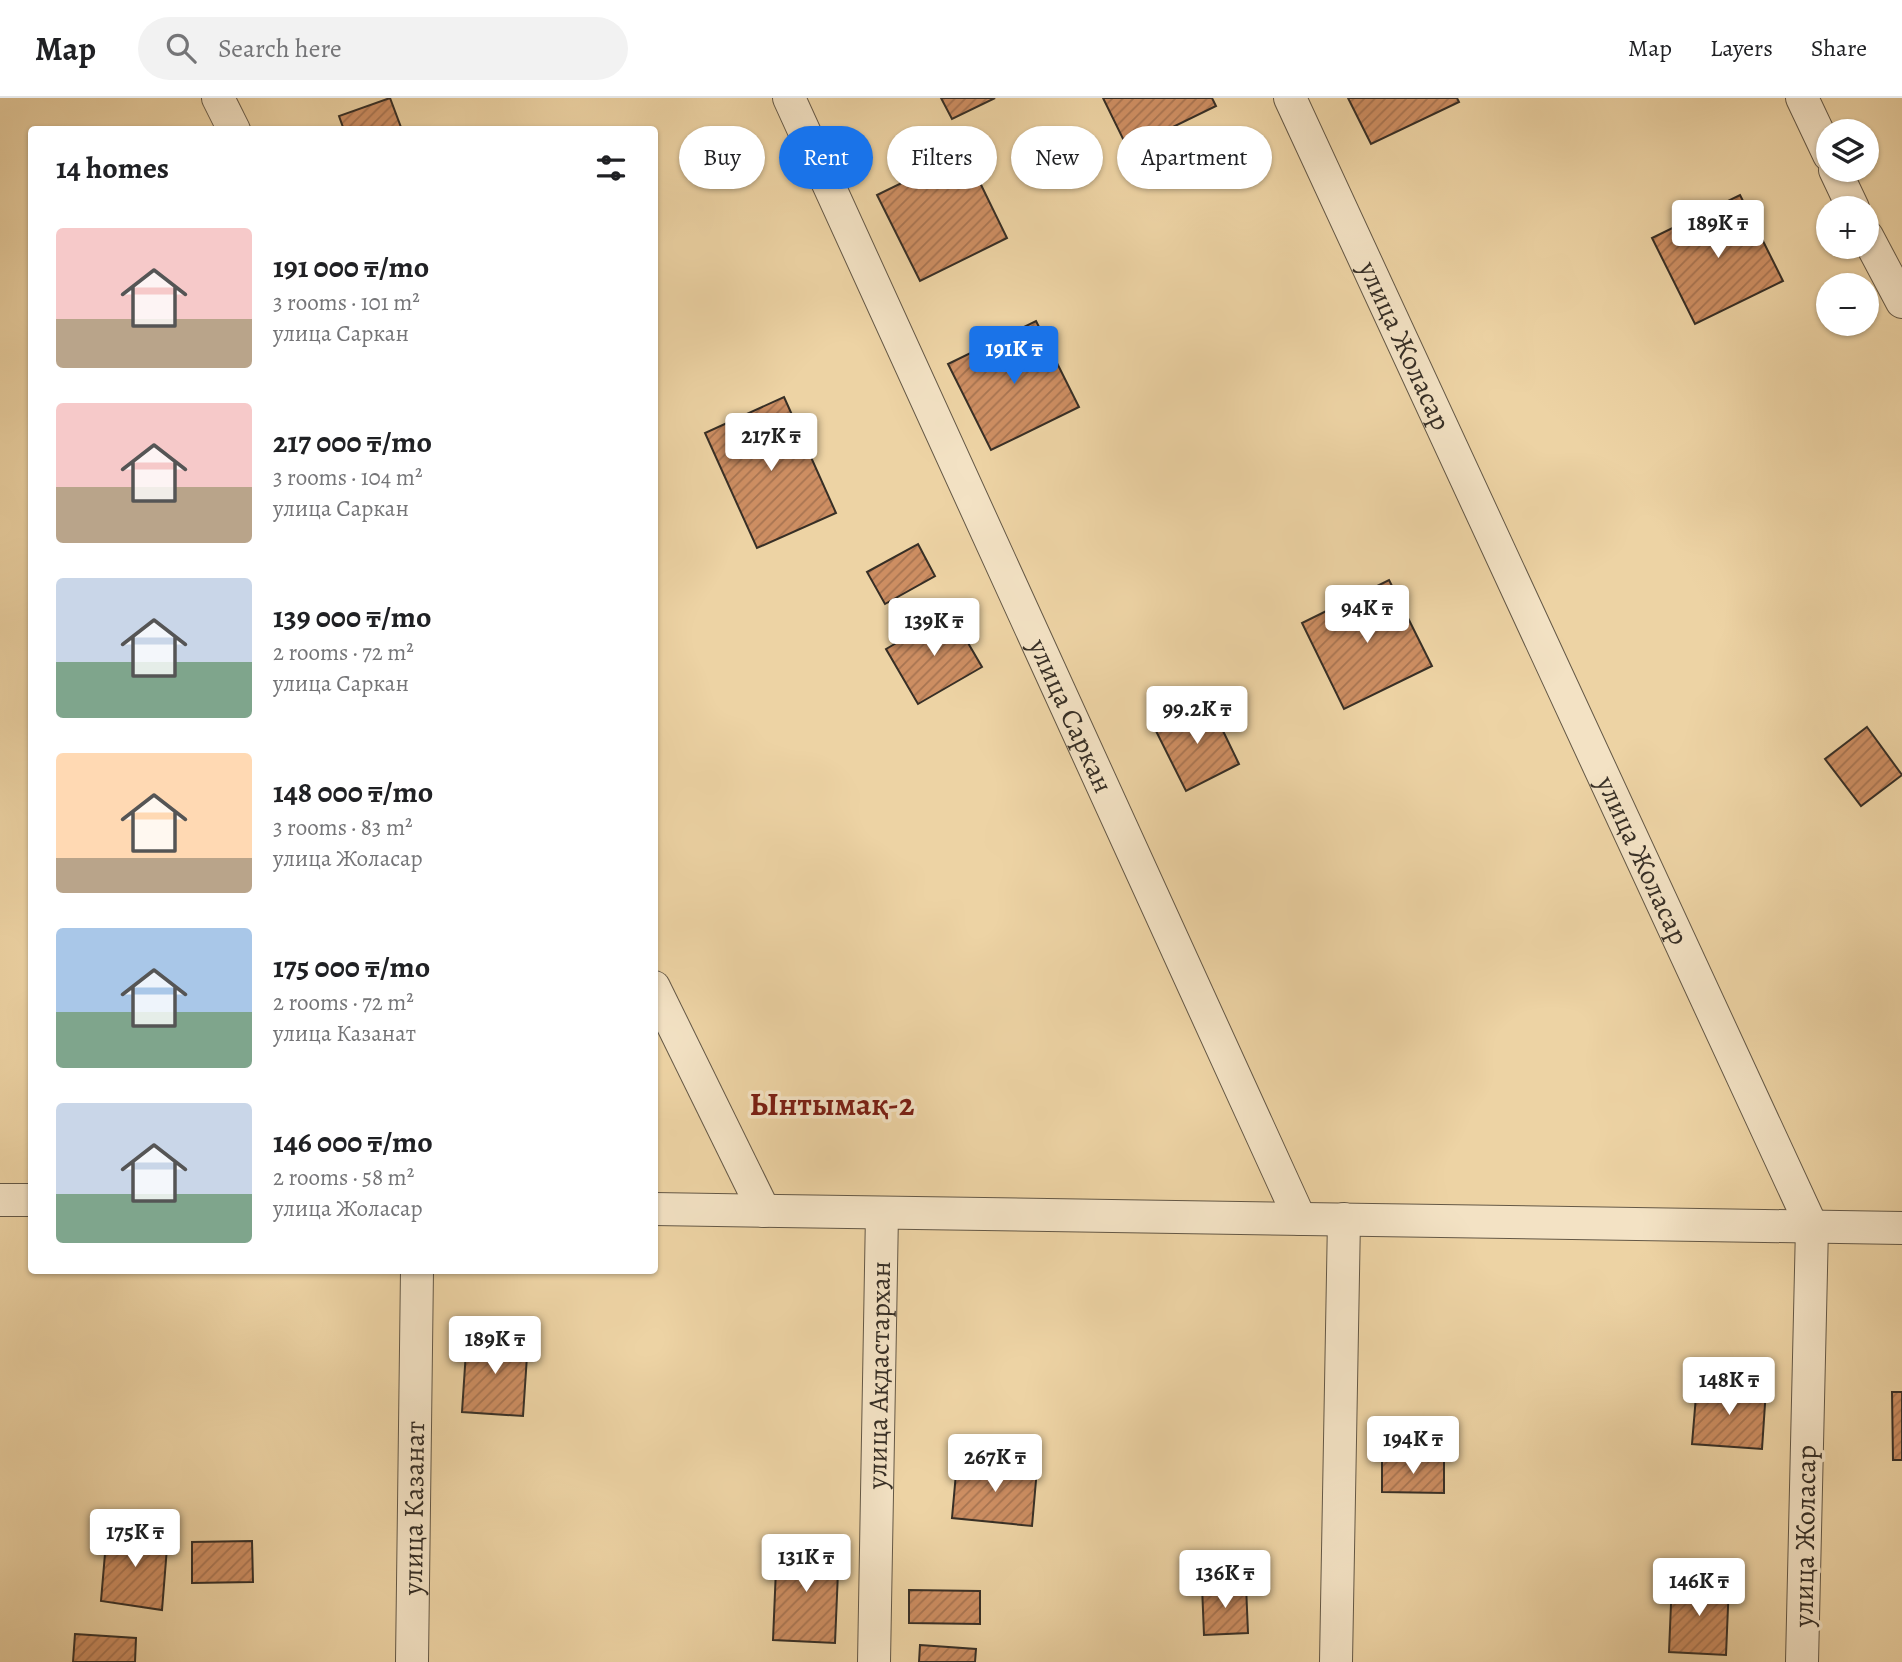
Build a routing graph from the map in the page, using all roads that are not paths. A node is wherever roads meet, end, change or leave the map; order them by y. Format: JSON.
{"nodes":[{"id":1,"x":218,"y":98,"type":"edge"},
{"id":2,"x":789,"y":98,"type":"edge"},
{"id":3,"x":1290,"y":98,"type":"edge"},
{"id":4,"x":1802,"y":98,"type":"edge"},
{"id":5,"x":232,"y":126,"type":"edge"},
{"id":6,"x":1816,"y":128,"type":"edge"},
{"id":7,"x":1879,"y":259,"type":"edge"},
{"id":8,"x":1902,"y":302,"type":"edge"},
{"id":9,"x":658,"y":995,"type":"edge"},
{"id":10,"x":0,"y":1199,"type":"edge"},
{"id":11,"x":28,"y":1200,"type":"edge"},
{"id":12,"x":658,"y":1209,"type":"edge"},
{"id":13,"x":764,"y":1211,"type":"junction"},
{"id":14,"x":882,"y":1213,"type":"junction"},
{"id":15,"x":1300,"y":1219,"type":"junction"},
{"id":16,"x":1344,"y":1219,"type":"junction"},
{"id":17,"x":1812,"y":1227,"type":"junction"},
{"id":18,"x":1902,"y":1228,"type":"edge"},
{"id":19,"x":417,"y":1274,"type":"edge"},
{"id":20,"x":412,"y":1662,"type":"edge"},
{"id":21,"x":874,"y":1662,"type":"edge"},
{"id":22,"x":1336,"y":1662,"type":"edge"},
{"id":23,"x":1802,"y":1662,"type":"edge"}],
"edges":[{"from":1,"to":5,"type":"street"},
{"from":2,"to":15,"type":"street","name":"улица Саркан"},
{"from":3,"to":17,"type":"street","name":"улица Жоласар"},
{"from":4,"to":6,"type":"street"},
{"from":7,"to":8,"type":"street"},
{"from":9,"to":13,"type":"street"},
{"from":10,"to":11,"type":"street"},
{"from":12,"to":13,"type":"street"},
{"from":13,"to":14,"type":"street"},
{"from":14,"to":15,"type":"street"},
{"from":14,"to":21,"type":"street","name":"улица Акдастархан"},
{"from":15,"to":16,"type":"street"},
{"from":16,"to":17,"type":"street"},
{"from":16,"to":22,"type":"street"},
{"from":17,"to":18,"type":"street"},
{"from":17,"to":23,"type":"street","name":"улица Жоласар"},
{"from":19,"to":20,"type":"street","name":"улица Казанат"}]}
